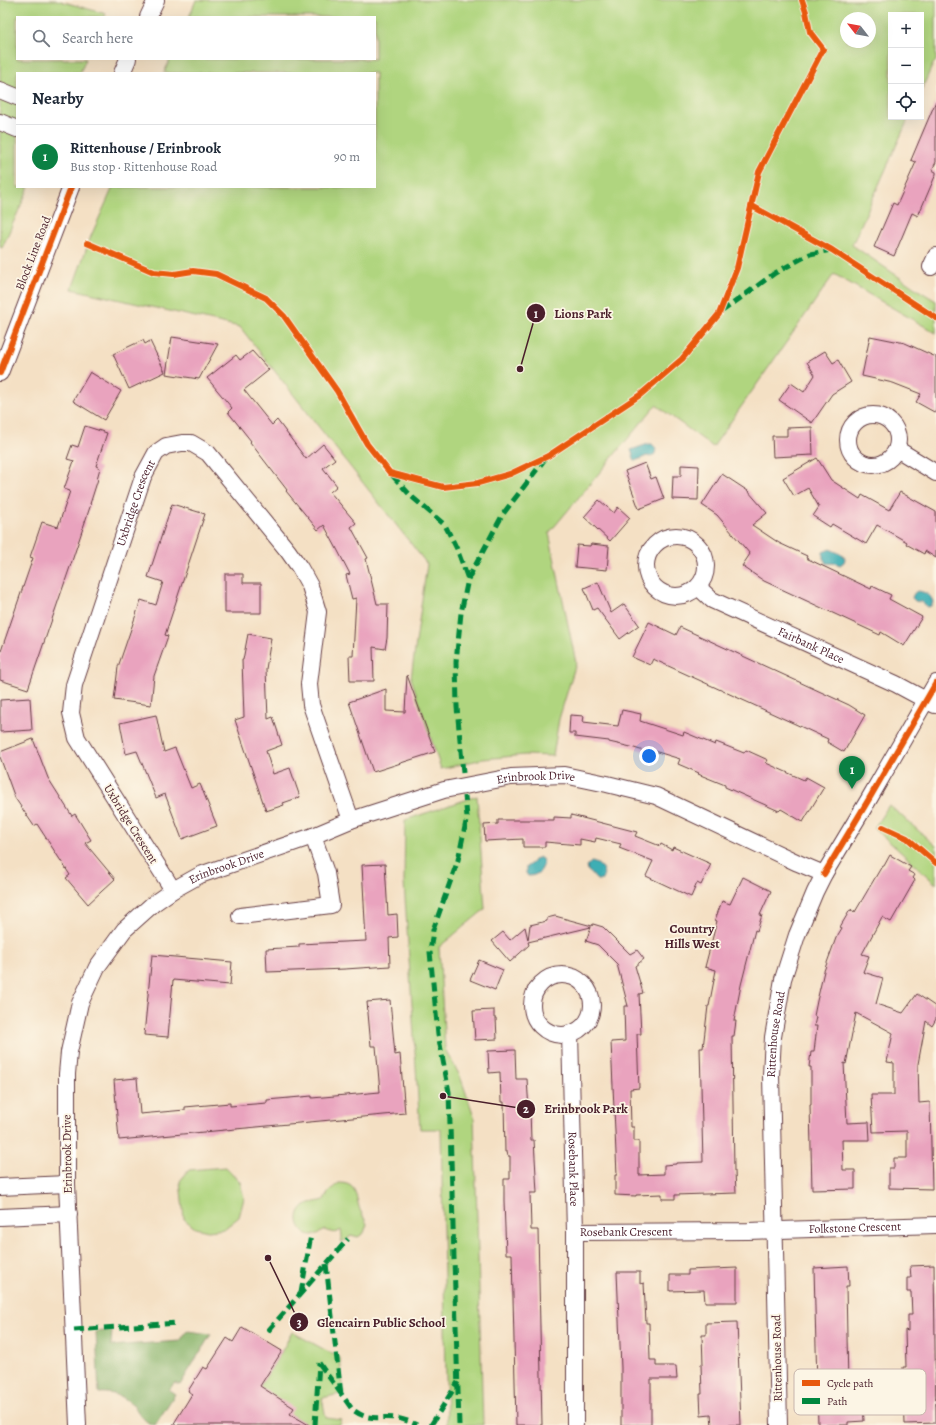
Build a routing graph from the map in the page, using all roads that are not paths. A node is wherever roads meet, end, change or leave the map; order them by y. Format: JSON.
{"nodes":[{"id":1,"x":156,"y":0,"type":"edge"},
{"id":2,"x":148,"y":16,"type":"edge"},
{"id":3,"x":128,"y":60,"type":"edge"},
{"id":4,"x":122,"y":72,"type":"edge"},
{"id":5,"x":0,"y":90,"type":"edge"},
{"id":6,"x":16,"y":98,"type":"edge"},
{"id":7,"x":0,"y":122,"type":"edge"},
{"id":8,"x":16,"y":129,"type":"edge"},
{"id":9,"x":71,"y":188,"type":"edge"},
{"id":10,"x":0,"y":373,"type":"edge"},
{"id":11,"x":897,"y":449,"type":"dead end"},
{"id":12,"x":936,"y":473,"type":"edge"},
{"id":13,"x":698,"y":587,"type":"dead end"},
{"id":14,"x":936,"y":683,"type":"edge"},
{"id":15,"x":931,"y":703,"type":"edge"},
{"id":16,"x":351,"y":820,"type":"junction"},
{"id":17,"x":313,"y":836,"type":"junction"},
{"id":18,"x":824,"y":874,"type":"junction"},
{"id":19,"x":173,"y":890,"type":"junction"},
{"id":20,"x":240,"y":916,"type":"dead end"},
{"id":21,"x":570,"y":1033,"type":"dead end"},
{"id":22,"x":67,"y":1184,"type":"junction"},
{"id":23,"x":0,"y":1187,"type":"edge"},
{"id":24,"x":69,"y":1214,"type":"junction"},
{"id":25,"x":0,"y":1217,"type":"edge"},
{"id":26,"x":936,"y":1225,"type":"edge"},
{"id":27,"x":774,"y":1230,"type":"junction"},
{"id":28,"x":576,"y":1232,"type":"junction"},
{"id":29,"x":78,"y":1425,"type":"edge"},
{"id":30,"x":575,"y":1425,"type":"edge"},
{"id":31,"x":779,"y":1425,"type":"edge"}],
"edges":[{"from":1,"to":2,"type":"street"},
{"from":3,"to":4,"type":"street"},
{"from":5,"to":6,"type":"street"},
{"from":7,"to":8,"type":"street"},
{"from":9,"to":10,"type":"street","name":"Block Line Road"},
{"from":11,"to":12,"type":"street"},
{"from":13,"to":15,"type":"street","name":"Fairbank Place"},
{"from":14,"to":15,"type":"street","name":"Rittenhouse Road"},
{"from":15,"to":18,"type":"street","name":"Rittenhouse Road"},
{"from":16,"to":17,"type":"street","name":"Erinbrook Drive"},
{"from":16,"to":18,"type":"street","name":"Erinbrook Drive"},
{"from":16,"to":19,"type":"street","name":"Uxbridge Crescent"},
{"from":17,"to":19,"type":"street","name":"Erinbrook Drive"},
{"from":17,"to":20,"type":"street"},
{"from":18,"to":27,"type":"street","name":"Rittenhouse Road"},
{"from":19,"to":22,"type":"street","name":"Erinbrook Drive"},
{"from":21,"to":28,"type":"street","name":"Rosebank Place"},
{"from":22,"to":23,"type":"street"},
{"from":22,"to":24,"type":"street","name":"Erinbrook Drive"},
{"from":24,"to":25,"type":"street"},
{"from":24,"to":29,"type":"street","name":"Erinbrook Drive"},
{"from":26,"to":27,"type":"street","name":"Folkstone Crescent"},
{"from":27,"to":28,"type":"street","name":"Rosebank Crescent"},
{"from":27,"to":31,"type":"street","name":"Rittenhouse Road"},
{"from":28,"to":30,"type":"street","name":"Rosebank Crescent"}]}
